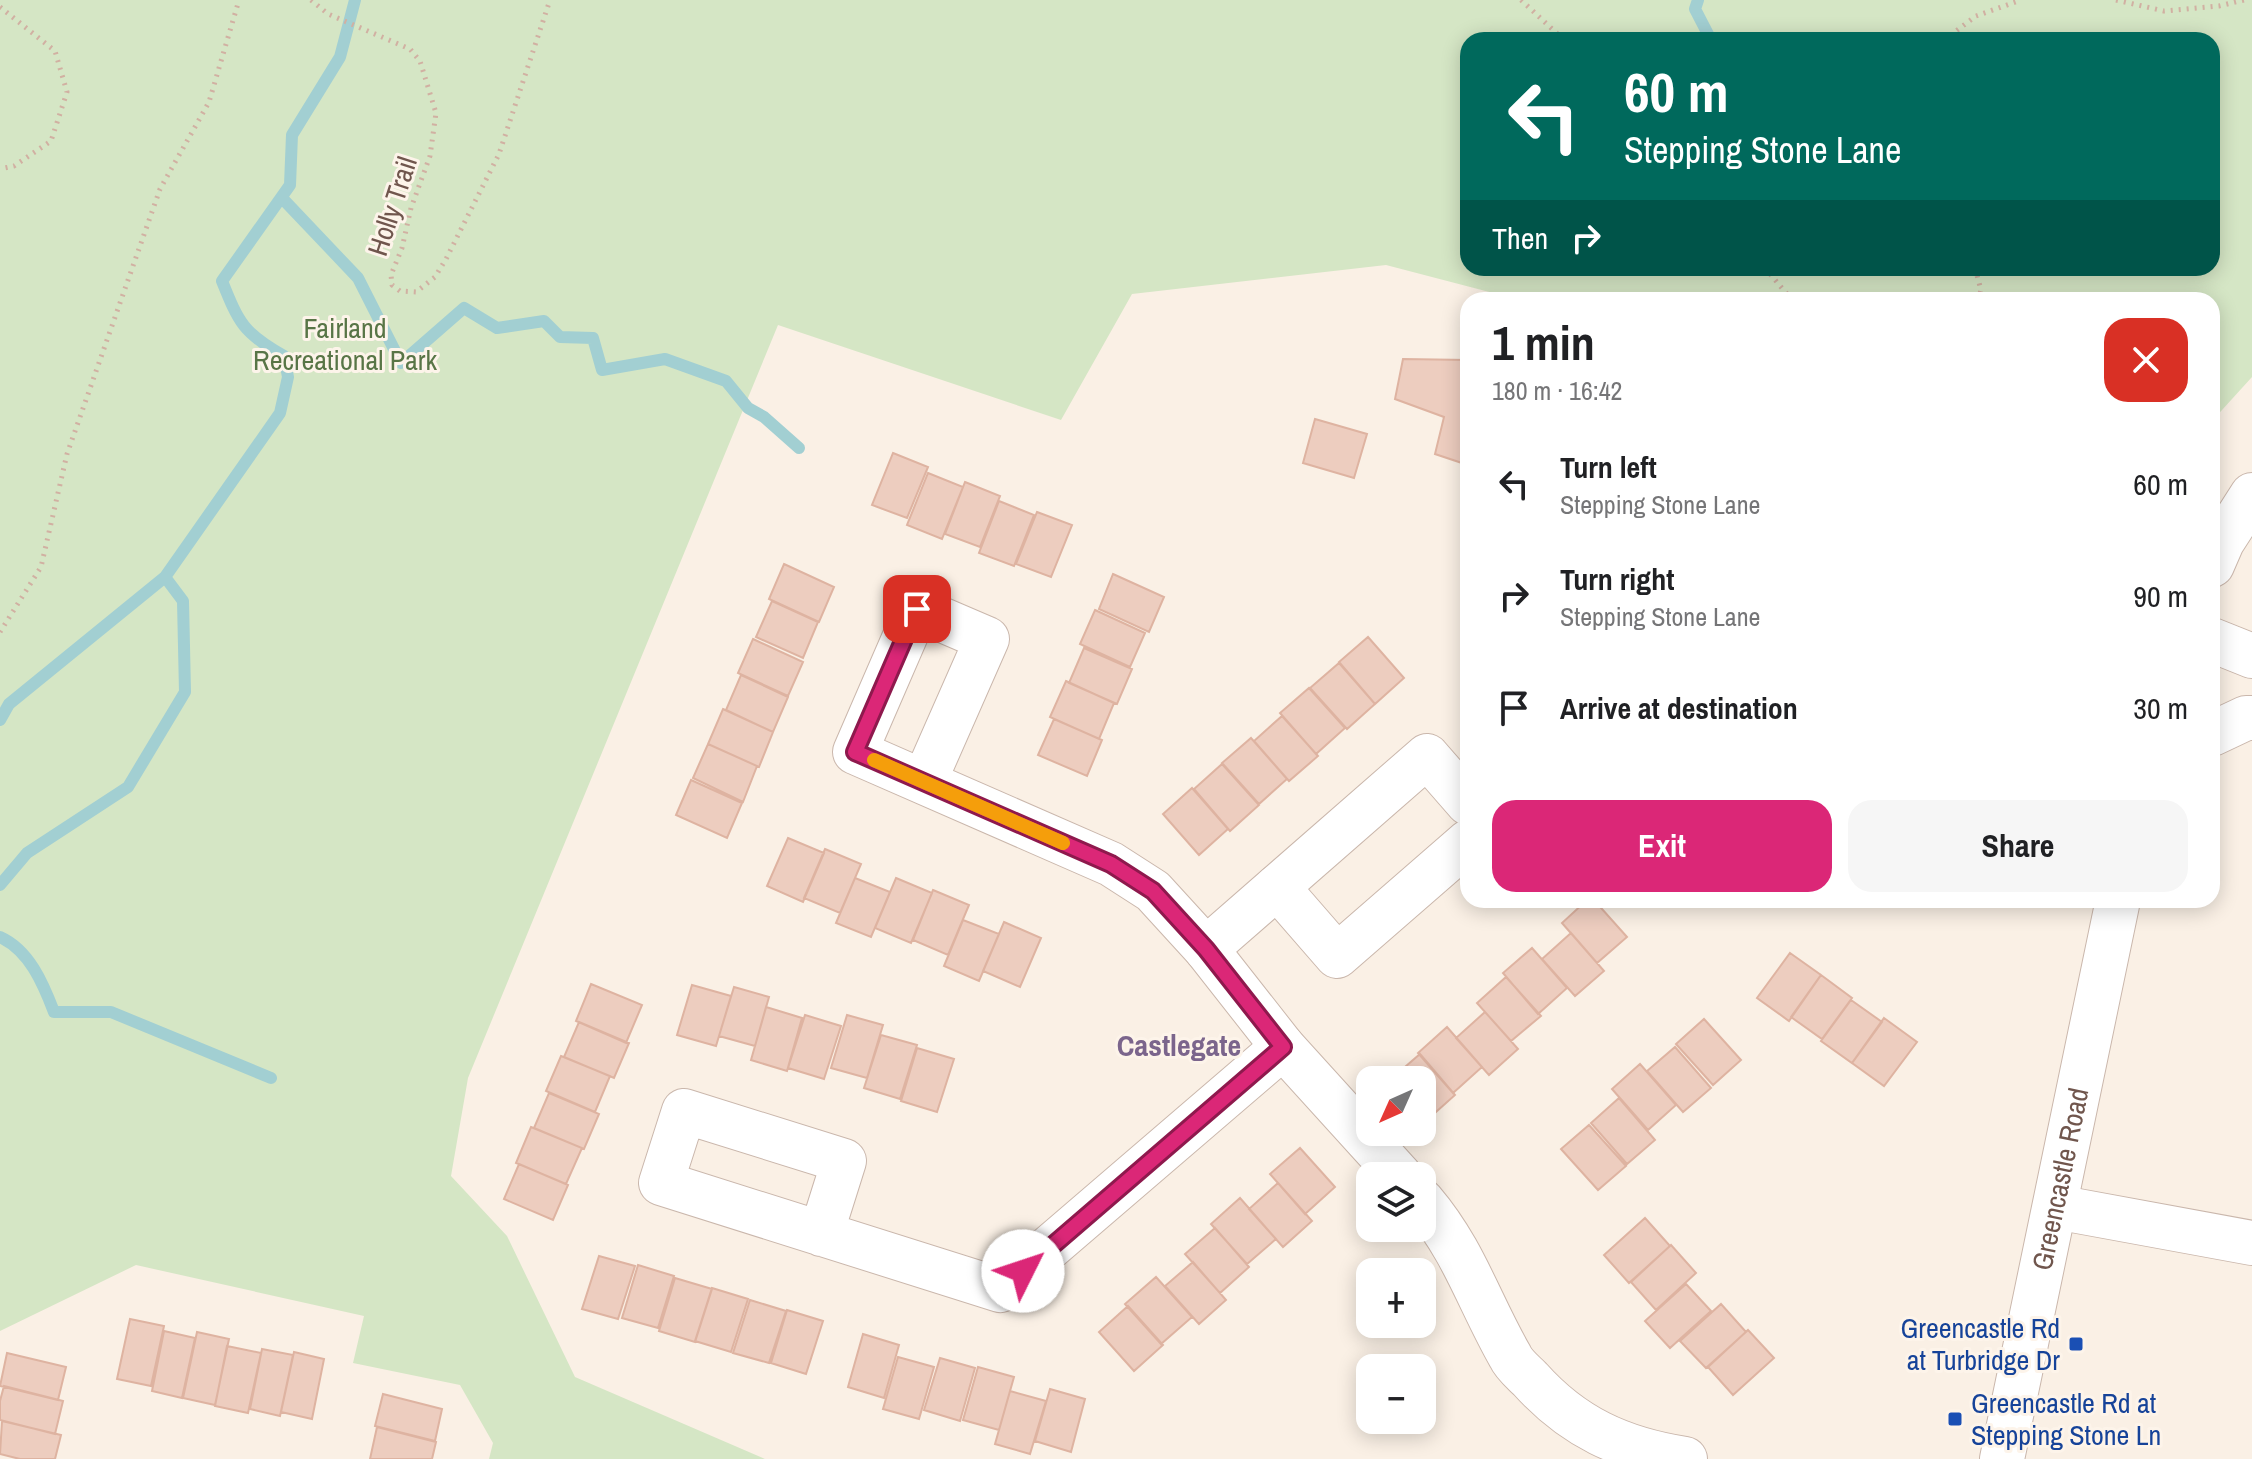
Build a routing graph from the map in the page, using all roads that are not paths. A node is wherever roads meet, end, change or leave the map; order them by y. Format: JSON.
{"nodes":[{"id":1,"x":2252,"y":495,"type":"edge"},
{"id":2,"x":2220,"y":547,"type":"edge"},
{"id":3,"x":2220,"y":643,"type":"edge"},
{"id":4,"x":2252,"y":656,"type":"edge"},
{"id":5,"x":2252,"y":718,"type":"edge"},
{"id":6,"x":2220,"y":730,"type":"edge"},
{"id":7,"x":924,"y":782,"type":"dead end"},
{"id":8,"x":1460,"y":794,"type":"edge"},
{"id":9,"x":1460,"y":849,"type":"edge"},
{"id":10,"x":1277,"y":887,"type":"junction"},
{"id":11,"x":2116,"y":908,"type":"edge"},
{"id":12,"x":1206,"y":949,"type":"junction"},
{"id":13,"x":1283,"y":1047,"type":"junction"},
{"id":14,"x":1387,"y":1162,"type":"edge"},
{"id":15,"x":2056,"y":1207,"type":"junction"},
{"id":16,"x":1436,"y":1218,"type":"edge"},
{"id":17,"x":821,"y":1234,"type":"dead end"},
{"id":18,"x":2252,"y":1243,"type":"edge"},
{"id":19,"x":1685,"y":1459,"type":"edge"},
{"id":20,"x":2002,"y":1459,"type":"edge"}],
"edges":[{"from":1,"to":2,"type":"street"},
{"from":3,"to":4,"type":"street"},
{"from":5,"to":6,"type":"street"},
{"from":7,"to":12,"type":"street"},
{"from":8,"to":10,"type":"street"},
{"from":9,"to":10,"type":"street"},
{"from":10,"to":12,"type":"street"},
{"from":11,"to":15,"type":"street","name":"Greencastle Road"},
{"from":12,"to":13,"type":"street"},
{"from":13,"to":14,"type":"street"},
{"from":13,"to":17,"type":"street"},
{"from":15,"to":18,"type":"street"},
{"from":15,"to":20,"type":"street","name":"Greencastle Road"},
{"from":16,"to":19,"type":"street"}]}
